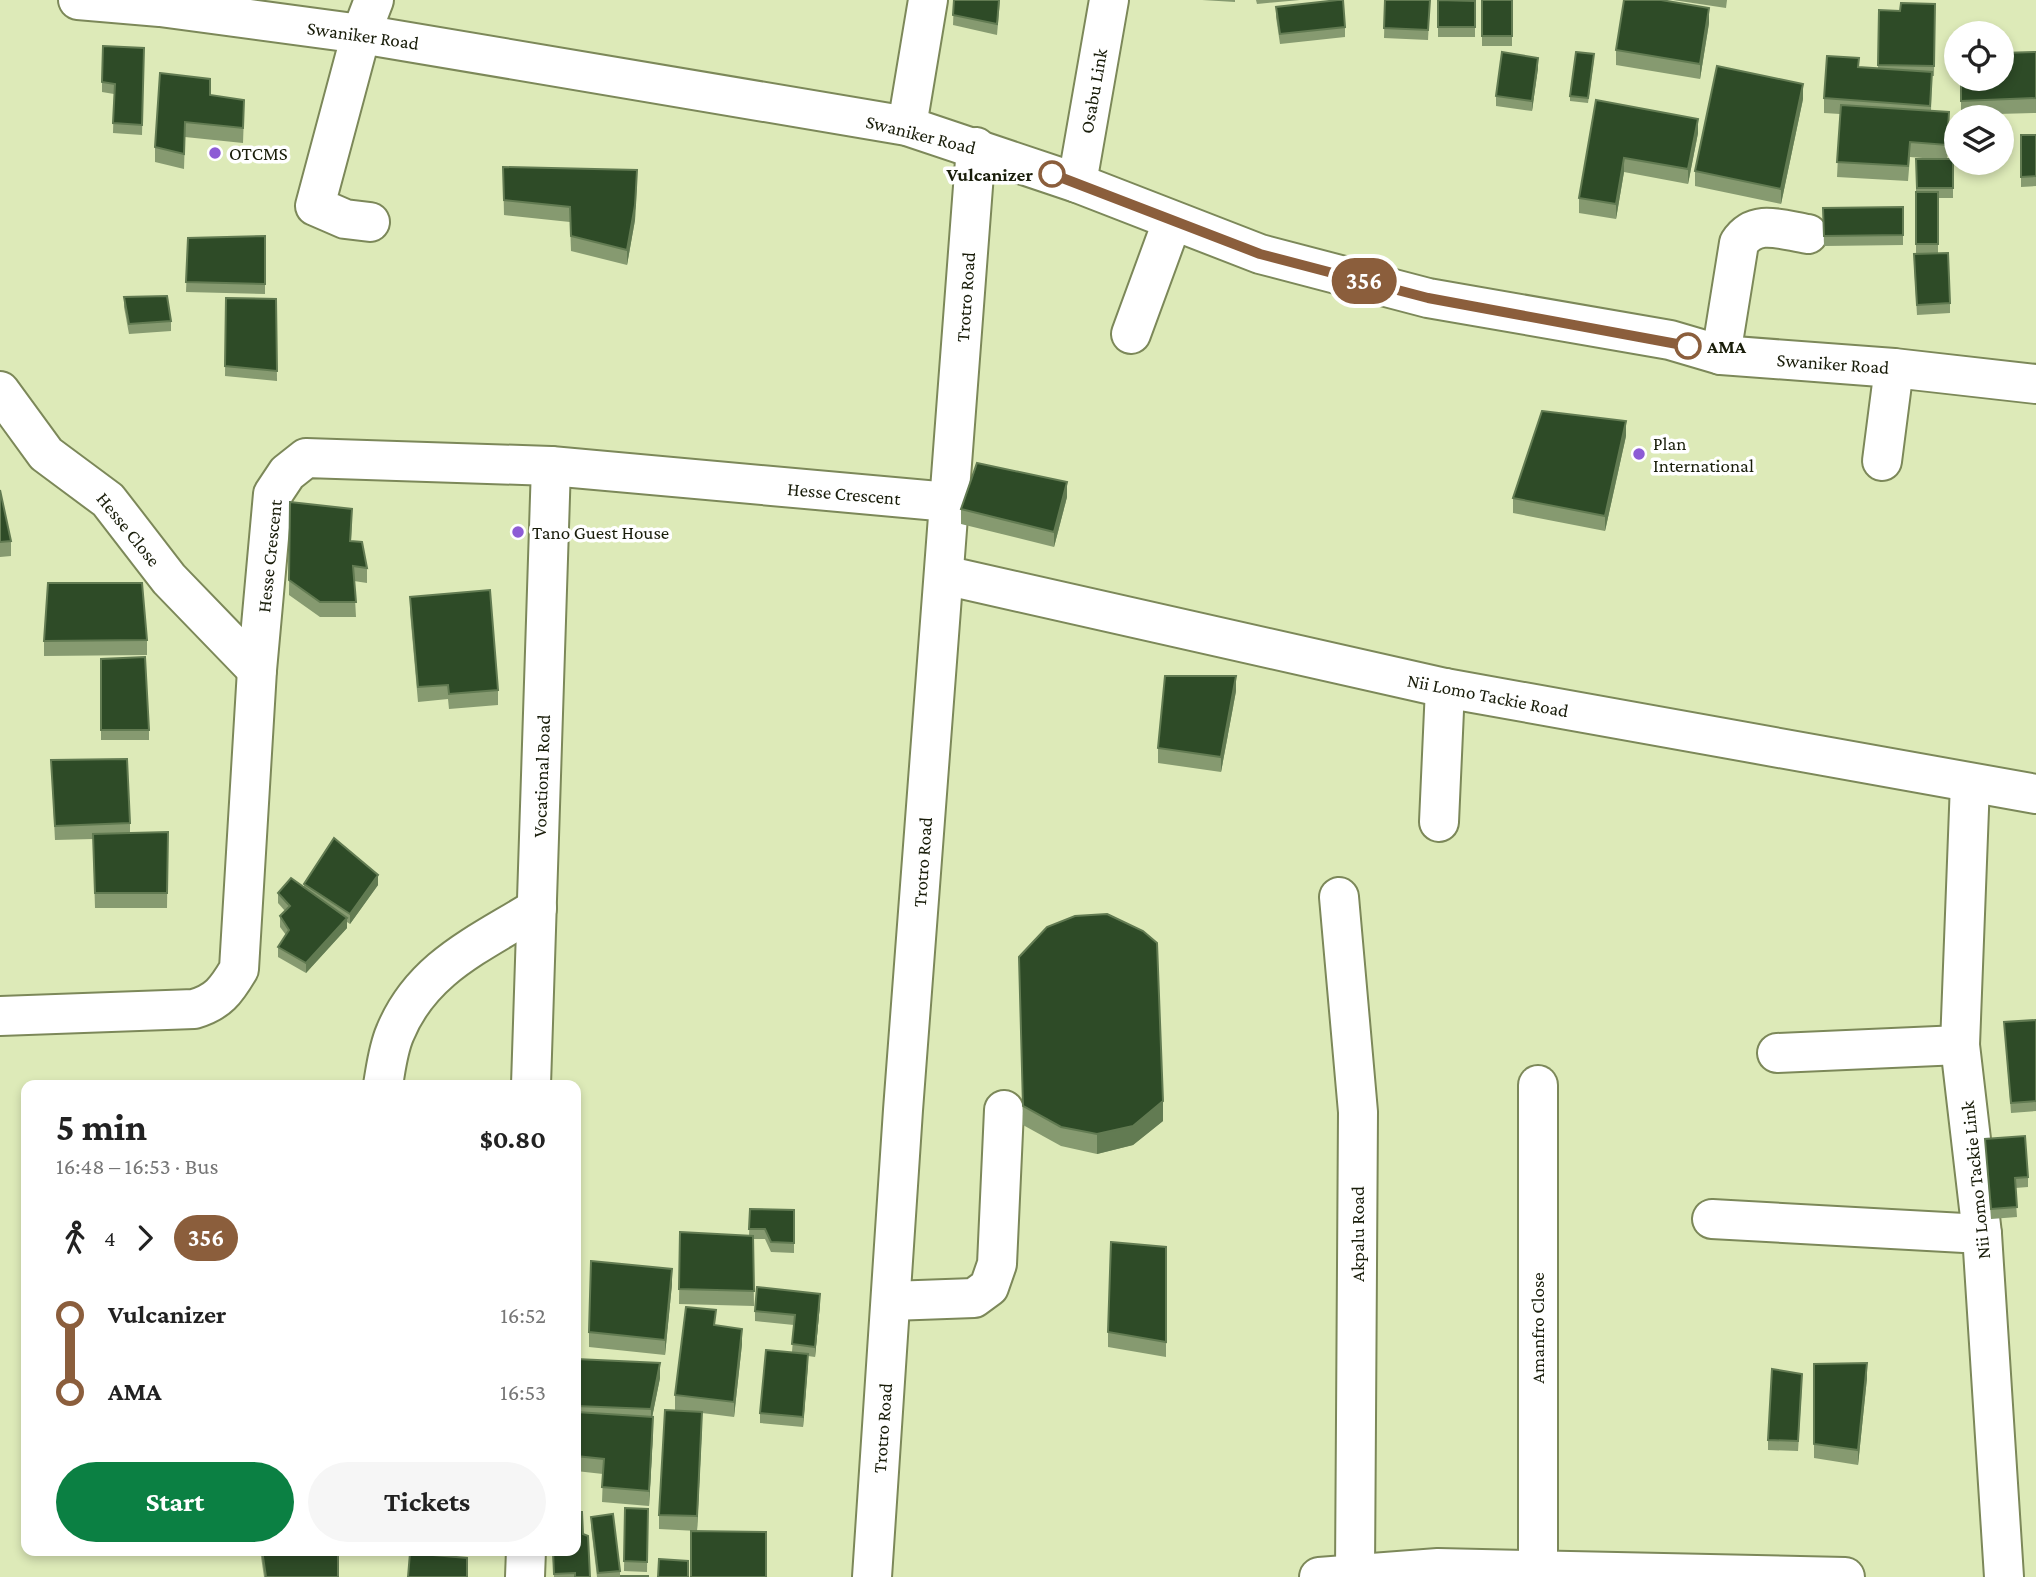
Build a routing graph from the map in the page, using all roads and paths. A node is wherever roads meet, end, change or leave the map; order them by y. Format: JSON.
{"nodes":[{"id":1,"x":78,"y":0,"type":"edge"},
{"id":2,"x":928,"y":0,"type":"edge"},
{"id":3,"x":1109,"y":0,"type":"edge"},
{"id":4,"x":368,"y":17,"type":"edge"},
{"id":5,"x":907,"y":127,"type":"junction"},
{"id":6,"x":976,"y":147,"type":"junction"},
{"id":7,"x":1077,"y":183,"type":"junction"},
{"id":8,"x":370,"y":222,"type":"dead end"},
{"id":9,"x":1172,"y":222,"type":"junction"},
{"id":10,"x":1808,"y":234,"type":"dead end"},
{"id":11,"x":1131,"y":334,"type":"dead end"},
{"id":12,"x":1721,"y":355,"type":"junction"},
{"id":13,"x":1894,"y":368,"type":"junction"},
{"id":14,"x":2036,"y":384,"type":"edge"},
{"id":15,"x":0,"y":391,"type":"edge"},
{"id":16,"x":1882,"y":461,"type":"dead end"},
{"id":17,"x":551,"y":467,"type":"junction"},
{"id":18,"x":949,"y":502,"type":"junction"},
{"id":19,"x":944,"y":575,"type":"junction"},
{"id":20,"x":257,"y":670,"type":"junction"},
{"id":21,"x":1445,"y":688,"type":"junction"},
{"id":22,"x":1970,"y":783,"type":"junction"},
{"id":23,"x":2036,"y":794,"type":"edge"},
{"id":24,"x":1440,"y":822,"type":"dead end"},
{"id":25,"x":1339,"y":897,"type":"dead end"},
{"id":26,"x":537,"y":908,"type":"junction"},
{"id":27,"x":0,"y":1016,"type":"edge"},
{"id":28,"x":1960,"y":1045,"type":"junction"},
{"id":29,"x":1777,"y":1053,"type":"dead end"},
{"id":30,"x":384,"y":1080,"type":"edge"},
{"id":31,"x":531,"y":1080,"type":"edge"},
{"id":32,"x":1538,"y":1085,"type":"dead end"},
{"id":33,"x":1004,"y":1110,"type":"dead end"},
{"id":34,"x":1712,"y":1219,"type":"dead end"},
{"id":35,"x":1982,"y":1234,"type":"junction"},
{"id":36,"x":891,"y":1301,"type":"junction"},
{"id":37,"x":526,"y":1556,"type":"edge"},
{"id":38,"x":1538,"y":1571,"type":"junction"},
{"id":39,"x":1438,"y":1572,"type":"edge"},
{"id":40,"x":1337,"y":1574,"type":"edge"},
{"id":41,"x":525,"y":1577,"type":"edge"},
{"id":42,"x":872,"y":1577,"type":"edge"},
{"id":43,"x":1846,"y":1577,"type":"edge"},
{"id":44,"x":2004,"y":1577,"type":"edge"}],
"edges":[{"from":1,"to":4,"type":"street","name":"Swaniker Road"},
{"from":2,"to":5,"type":"street"},
{"from":3,"to":7,"type":"street","name":"Osabu Link"},
{"from":4,"to":5,"type":"street","name":"Swaniker Road"},
{"from":4,"to":8,"type":"street"},
{"from":5,"to":6,"type":"street","name":"Swaniker Road"},
{"from":6,"to":7,"type":"street","name":"Swaniker Road"},
{"from":6,"to":18,"type":"street","name":"Trotro Road"},
{"from":7,"to":9,"type":"street","name":"Swaniker Road"},
{"from":9,"to":11,"type":"street"},
{"from":9,"to":12,"type":"street","name":"Swaniker Road"},
{"from":10,"to":12,"type":"street"},
{"from":12,"to":13,"type":"street","name":"Swaniker Road"},
{"from":13,"to":14,"type":"street","name":"Swaniker Road"},
{"from":13,"to":16,"type":"street"},
{"from":15,"to":20,"type":"street","name":"Hesse Close"},
{"from":17,"to":18,"type":"street","name":"Hesse Crescent"},
{"from":17,"to":20,"type":"street","name":"Hesse Crescent"},
{"from":17,"to":26,"type":"street","name":"Vocational Road"},
{"from":18,"to":19,"type":"street","name":"Trotro Road"},
{"from":19,"to":21,"type":"street","name":"Nii Lomo Tackie Road"},
{"from":19,"to":36,"type":"street","name":"Trotro Road"},
{"from":20,"to":27,"type":"street","name":"Hesse Crescent"},
{"from":21,"to":22,"type":"street","name":"Nii Lomo Tackie Road"},
{"from":21,"to":24,"type":"street"},
{"from":22,"to":23,"type":"street","name":"Nii Lomo Tackie Road"},
{"from":22,"to":28,"type":"street","name":"Nii Lomo Tackie Link"},
{"from":25,"to":40,"type":"street","name":"Akpalu Road"},
{"from":26,"to":30,"type":"street"},
{"from":26,"to":31,"type":"street","name":"Vocational Road"},
{"from":28,"to":29,"type":"street"},
{"from":28,"to":35,"type":"street","name":"Nii Lomo Tackie Link"},
{"from":32,"to":38,"type":"street","name":"Amanfro Close"},
{"from":33,"to":36,"type":"street"},
{"from":34,"to":35,"type":"street"},
{"from":35,"to":44,"type":"street","name":"Nii Lomo Tackie Link"},
{"from":36,"to":42,"type":"street","name":"Trotro Road"},
{"from":37,"to":41,"type":"street"},
{"from":38,"to":39,"type":"street"},
{"from":38,"to":43,"type":"street"},
{"from":39,"to":40,"type":"street"}]}
